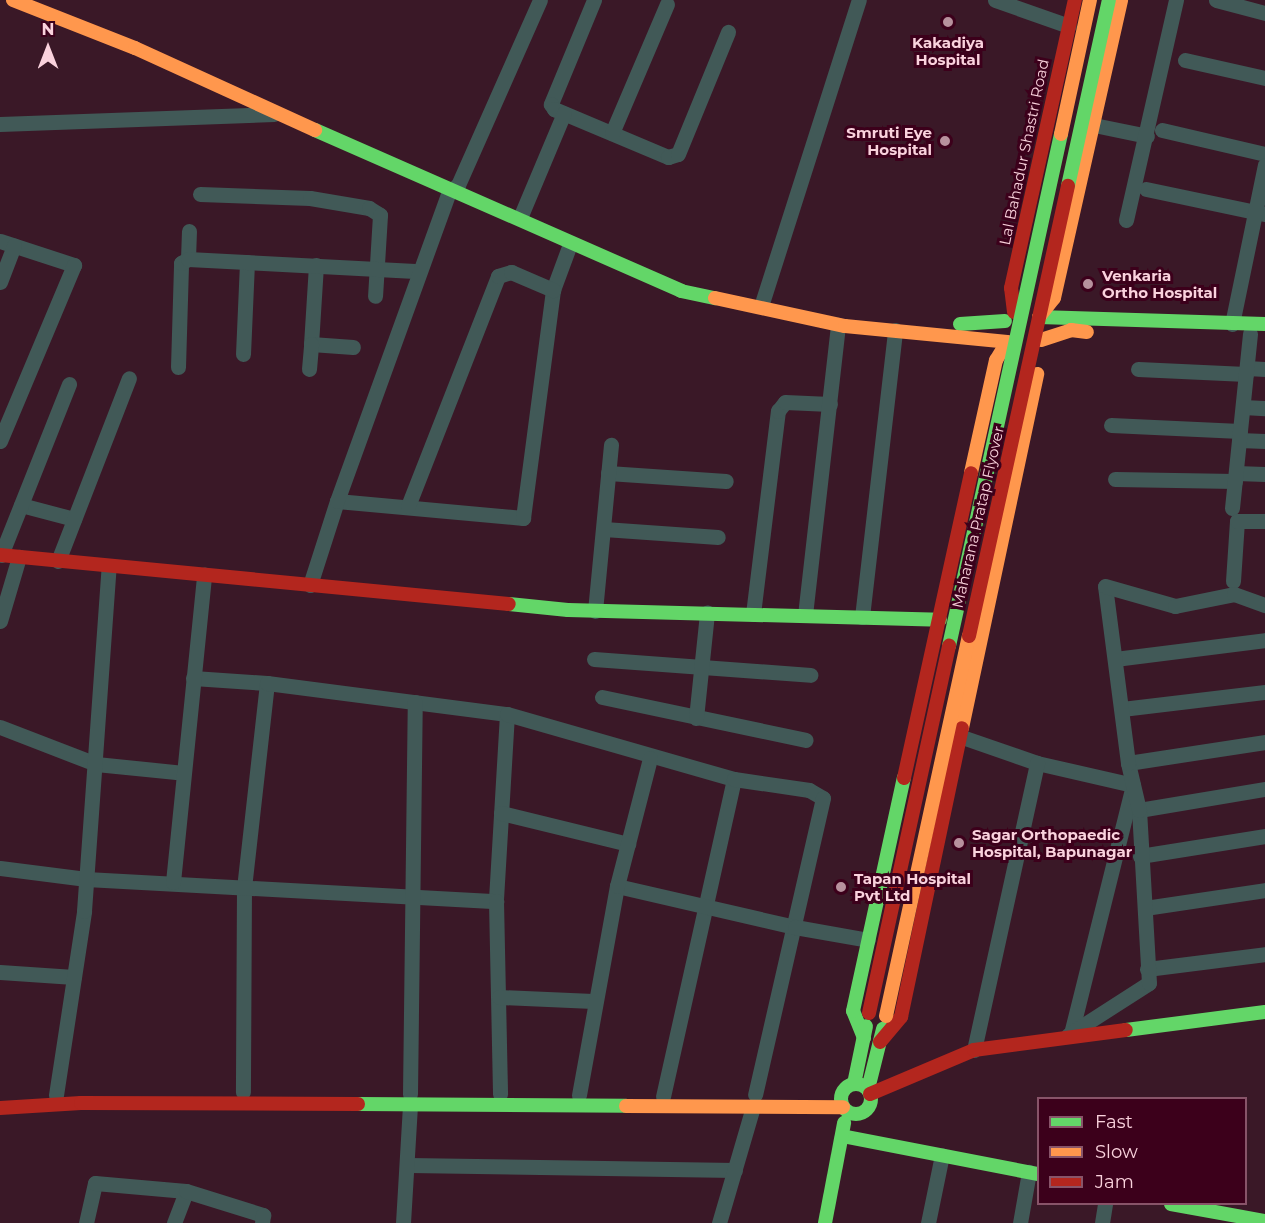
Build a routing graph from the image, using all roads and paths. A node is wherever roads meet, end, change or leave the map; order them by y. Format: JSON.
{"nodes":[{"id":1,"x":13,"y":0,"type":"edge"},
{"id":2,"x":44,"y":0,"type":"edge"},
{"id":3,"x":540,"y":0,"type":"edge"},
{"id":4,"x":594,"y":0,"type":"edge"},
{"id":5,"x":859,"y":0,"type":"edge"},
{"id":6,"x":995,"y":0,"type":"edge"},
{"id":7,"x":1075,"y":0,"type":"edge"},
{"id":8,"x":1090,"y":0,"type":"edge"},
{"id":9,"x":1109,"y":0,"type":"edge"},
{"id":10,"x":1121,"y":0,"type":"edge"},
{"id":11,"x":1176,"y":0,"type":"edge"},
{"id":12,"x":1216,"y":0,"type":"edge"},
{"id":13,"x":667,"y":4,"type":"dead end"},
{"id":14,"x":1265,"y":13,"type":"edge"},
{"id":15,"x":1069,"y":27,"type":"junction"},
{"id":16,"x":728,"y":32,"type":"dead end"},
{"id":17,"x":1185,"y":60,"type":"dead end"},
{"id":18,"x":1265,"y":78,"type":"edge"},
{"id":19,"x":564,"y":113,"type":"junction"},
{"id":20,"x":274,"y":114,"type":"junction"},
{"id":21,"x":0,"y":124,"type":"edge"},
{"id":22,"x":1094,"y":125,"type":"junction"},
{"id":23,"x":1162,"y":130,"type":"dead end"},
{"id":24,"x":612,"y":133,"type":"junction"},
{"id":25,"x":1147,"y":136,"type":"junction"},
{"id":26,"x":1265,"y":154,"type":"edge"},
{"id":27,"x":1265,"y":165,"type":"edge"},
{"id":28,"x":453,"y":188,"type":"junction"},
{"id":29,"x":1146,"y":189,"type":"dead end"},
{"id":30,"x":200,"y":194,"type":"dead end"},
{"id":31,"x":522,"y":213,"type":"junction"},
{"id":32,"x":1260,"y":213,"type":"edge"},
{"id":33,"x":1126,"y":220,"type":"dead end"},
{"id":34,"x":189,"y":231,"type":"dead end"},
{"id":35,"x":7,"y":244,"type":"edge"},
{"id":36,"x":570,"y":244,"type":"junction"},
{"id":37,"x":188,"y":259,"type":"junction"},
{"id":38,"x":247,"y":262,"type":"junction"},
{"id":39,"x":316,"y":265,"type":"junction"},
{"id":40,"x":377,"y":269,"type":"junction"},
{"id":41,"x":420,"y":271,"type":"junction"},
{"id":42,"x":0,"y":282,"type":"edge"},
{"id":43,"x":553,"y":290,"type":"junction"},
{"id":44,"x":375,"y":296,"type":"dead end"},
{"id":45,"x":763,"y":300,"type":"junction"},
{"id":46,"x":1009,"y":317,"type":"junction"},
{"id":47,"x":1039,"y":317,"type":"junction"},
{"id":48,"x":1232,"y":324,"type":"junction"},
{"id":49,"x":1265,"y":324,"type":"edge"},
{"id":50,"x":838,"y":325,"type":"junction"},
{"id":51,"x":895,"y":330,"type":"junction"},
{"id":52,"x":1258,"y":334,"type":"edge"},
{"id":53,"x":1007,"y":342,"type":"junction"},
{"id":54,"x":310,"y":344,"type":"junction"},
{"id":55,"x":1037,"y":344,"type":"junction"},
{"id":56,"x":353,"y":347,"type":"dead end"},
{"id":57,"x":243,"y":354,"type":"dead end"},
{"id":58,"x":178,"y":367,"type":"dead end"},
{"id":59,"x":309,"y":369,"type":"dead end"},
{"id":60,"x":1138,"y":369,"type":"dead end"},
{"id":61,"x":1265,"y":369,"type":"edge"},
{"id":62,"x":1246,"y":371,"type":"junction"},
{"id":63,"x":129,"y":378,"type":"dead end"},
{"id":64,"x":69,"y":384,"type":"dead end"},
{"id":65,"x":830,"y":404,"type":"junction"},
{"id":66,"x":1243,"y":407,"type":"junction"},
{"id":67,"x":1265,"y":408,"type":"edge"},
{"id":68,"x":1111,"y":425,"type":"dead end"},
{"id":69,"x":1240,"y":435,"type":"junction"},
{"id":70,"x":0,"y":441,"type":"edge"},
{"id":71,"x":1265,"y":441,"type":"edge"},
{"id":72,"x":611,"y":445,"type":"dead end"},
{"id":73,"x":608,"y":473,"type":"junction"},
{"id":74,"x":1265,"y":474,"type":"edge"},
{"id":75,"x":1235,"y":477,"type":"junction"},
{"id":76,"x":1115,"y":479,"type":"dead end"},
{"id":77,"x":726,"y":481,"type":"dead end"},
{"id":78,"x":337,"y":501,"type":"junction"},
{"id":79,"x":21,"y":506,"type":"junction"},
{"id":80,"x":408,"y":506,"type":"junction"},
{"id":81,"x":1232,"y":508,"type":"dead end"},
{"id":82,"x":74,"y":519,"type":"junction"},
{"id":83,"x":1265,"y":521,"type":"edge"},
{"id":84,"x":604,"y":530,"type":"junction"},
{"id":85,"x":718,"y":537,"type":"dead end"},
{"id":86,"x":1,"y":555,"type":"edge"},
{"id":87,"x":19,"y":557,"type":"junction"},
{"id":88,"x":58,"y":561,"type":"junction"},
{"id":89,"x":109,"y":566,"type":"junction"},
{"id":90,"x":204,"y":575,"type":"junction"},
{"id":91,"x":1233,"y":581,"type":"dead end"},
{"id":92,"x":310,"y":585,"type":"junction"},
{"id":93,"x":1265,"y":605,"type":"edge"},
{"id":94,"x":595,"y":610,"type":"junction"},
{"id":95,"x":707,"y":613,"type":"junction"},
{"id":96,"x":753,"y":614,"type":"junction"},
{"id":97,"x":805,"y":615,"type":"junction"},
{"id":98,"x":862,"y":617,"type":"junction"},
{"id":99,"x":940,"y":620,"type":"junction"},
{"id":100,"x":0,"y":621,"type":"edge"},
{"id":101,"x":1265,"y":640,"type":"edge"},
{"id":102,"x":1115,"y":658,"type":"junction"},
{"id":103,"x":594,"y":659,"type":"dead end"},
{"id":104,"x":701,"y":668,"type":"junction"},
{"id":105,"x":810,"y":675,"type":"dead end"},
{"id":106,"x":194,"y":678,"type":"junction"},
{"id":107,"x":267,"y":683,"type":"junction"},
{"id":108,"x":1265,"y":692,"type":"edge"},
{"id":109,"x":602,"y":697,"type":"dead end"},
{"id":110,"x":415,"y":702,"type":"junction"},
{"id":111,"x":1122,"y":709,"type":"junction"},
{"id":112,"x":507,"y":714,"type":"junction"},
{"id":113,"x":696,"y":718,"type":"junction"},
{"id":114,"x":0,"y":727,"type":"edge"},
{"id":115,"x":962,"y":737,"type":"junction"},
{"id":116,"x":806,"y":740,"type":"dead end"},
{"id":117,"x":1265,"y":742,"type":"edge"},
{"id":118,"x":650,"y":758,"type":"junction"},
{"id":119,"x":1037,"y":763,"type":"junction"},
{"id":120,"x":96,"y":764,"type":"junction"},
{"id":121,"x":1128,"y":764,"type":"junction"},
{"id":122,"x":184,"y":773,"type":"junction"},
{"id":123,"x":734,"y":779,"type":"junction"},
{"id":124,"x":1133,"y":785,"type":"junction"},
{"id":125,"x":1265,"y":789,"type":"edge"},
{"id":126,"x":1139,"y":810,"type":"junction"},
{"id":127,"x":501,"y":813,"type":"junction"},
{"id":128,"x":1265,"y":836,"type":"edge"},
{"id":129,"x":628,"y":844,"type":"junction"},
{"id":130,"x":1140,"y":856,"type":"junction"},
{"id":131,"x":0,"y":868,"type":"edge"},
{"id":132,"x":86,"y":879,"type":"junction"},
{"id":133,"x":173,"y":882,"type":"junction"},
{"id":134,"x":617,"y":886,"type":"junction"},
{"id":135,"x":244,"y":887,"type":"junction"},
{"id":136,"x":1265,"y":890,"type":"edge"},
{"id":137,"x":413,"y":896,"type":"junction"},
{"id":138,"x":496,"y":901,"type":"junction"},
{"id":139,"x":705,"y":907,"type":"junction"},
{"id":140,"x":1145,"y":908,"type":"junction"},
{"id":141,"x":795,"y":927,"type":"junction"},
{"id":142,"x":868,"y":940,"type":"junction"},
{"id":143,"x":1265,"y":954,"type":"edge"},
{"id":144,"x":1148,"y":969,"type":"junction"},
{"id":145,"x":0,"y":972,"type":"edge"},
{"id":146,"x":74,"y":977,"type":"junction"},
{"id":147,"x":499,"y":997,"type":"junction"},
{"id":148,"x":593,"y":1001,"type":"junction"},
{"id":149,"x":1265,"y":1012,"type":"edge"},
{"id":150,"x":1066,"y":1037,"type":"junction"},
{"id":151,"x":864,"y":1038,"type":"junction"},
{"id":152,"x":880,"y":1042,"type":"junction"},
{"id":153,"x":974,"y":1050,"type":"junction"},
{"id":154,"x":854,"y":1084,"type":"junction"},
{"id":155,"x":243,"y":1092,"type":"junction"},
{"id":156,"x":869,"y":1092,"type":"junction"},
{"id":157,"x":842,"y":1093,"type":"junction"},
{"id":158,"x":500,"y":1094,"type":"junction"},
{"id":159,"x":56,"y":1095,"type":"junction"},
{"id":160,"x":579,"y":1095,"type":"junction"},
{"id":161,"x":663,"y":1096,"type":"junction"},
{"id":162,"x":0,"y":1099,"type":"edge"},
{"id":163,"x":410,"y":1099,"type":"junction"},
{"id":164,"x":754,"y":1100,"type":"junction"},
{"id":165,"x":0,"y":1108,"type":"edge"},
{"id":166,"x":850,"y":1111,"type":"junction"},
{"id":167,"x":848,"y":1137,"type":"junction"},
{"id":168,"x":942,"y":1155,"type":"junction"},
{"id":169,"x":409,"y":1165,"type":"junction"},
{"id":170,"x":735,"y":1170,"type":"junction"},
{"id":171,"x":1034,"y":1173,"type":"edge"},
{"id":172,"x":186,"y":1191,"type":"junction"},
{"id":173,"x":1105,"y":1205,"type":"edge"},
{"id":174,"x":1175,"y":1205,"type":"edge"},
{"id":175,"x":1194,"y":1216,"type":"edge"},
{"id":176,"x":1265,"y":1221,"type":"edge"},
{"id":177,"x":86,"y":1223,"type":"edge"},
{"id":178,"x":174,"y":1223,"type":"edge"},
{"id":179,"x":262,"y":1223,"type":"edge"},
{"id":180,"x":403,"y":1223,"type":"edge"},
{"id":181,"x":719,"y":1223,"type":"edge"},
{"id":182,"x":825,"y":1223,"type":"edge"},
{"id":183,"x":837,"y":1223,"type":"edge"},
{"id":184,"x":928,"y":1223,"type":"edge"},
{"id":185,"x":1020,"y":1223,"type":"edge"},
{"id":186,"x":1102,"y":1223,"type":"edge"}],
"edges":[{"from":1,"to":20,"type":"street"},
{"from":2,"to":28,"type":"street"},
{"from":3,"to":28,"type":"street"},
{"from":4,"to":19,"type":"street"},
{"from":5,"to":45,"type":"street"},
{"from":6,"to":15,"type":"street"},
{"from":7,"to":15,"type":"street","name":"Lal Bahadur Shastri Road"},
{"from":8,"to":151,"type":"street","name":"Maharana Pratap Flyover","bridge":true},
{"from":9,"to":152,"type":"street","name":"Maharana Pratap Flyover","bridge":true},
{"from":10,"to":22,"type":"street"},
{"from":11,"to":25,"type":"street"},
{"from":12,"to":14,"type":"street"},
{"from":13,"to":24,"type":"street"},
{"from":15,"to":46,"type":"street","name":"Lal Bahadur Shastri Road"},
{"from":16,"to":24,"type":"street"},
{"from":17,"to":18,"type":"street"},
{"from":19,"to":24,"type":"street"},
{"from":19,"to":31,"type":"street"},
{"from":20,"to":21,"type":"street"},
{"from":20,"to":28,"type":"street"},
{"from":22,"to":25,"type":"street"},
{"from":22,"to":47,"type":"street"},
{"from":23,"to":26,"type":"street"},
{"from":25,"to":33,"type":"street"},
{"from":27,"to":32,"type":"street"},
{"from":28,"to":31,"type":"street"},
{"from":28,"to":36,"type":"street"},
{"from":28,"to":41,"type":"street"},
{"from":29,"to":32,"type":"street"},
{"from":30,"to":40,"type":"street"},
{"from":31,"to":45,"type":"street"},
{"from":32,"to":48,"type":"street"},
{"from":34,"to":37,"type":"street"},
{"from":35,"to":42,"type":"street"},
{"from":35,"to":70,"type":"street"},
{"from":36,"to":43,"type":"street"},
{"from":36,"to":50,"type":"street"},
{"from":37,"to":38,"type":"street"},
{"from":37,"to":58,"type":"street"},
{"from":38,"to":39,"type":"street"},
{"from":38,"to":57,"type":"street"},
{"from":39,"to":40,"type":"street"},
{"from":39,"to":54,"type":"street"},
{"from":40,"to":41,"type":"street"},
{"from":40,"to":44,"type":"street"},
{"from":41,"to":78,"type":"street"},
{"from":43,"to":80,"type":"street"},
{"from":43,"to":80,"type":"street"},
{"from":45,"to":46,"type":"street"},
{"from":46,"to":47,"type":"street"},
{"from":46,"to":53,"type":"street"},
{"from":47,"to":48,"type":"street"},
{"from":47,"to":55,"type":"street"},
{"from":48,"to":49,"type":"street"},
{"from":50,"to":51,"type":"street"},
{"from":50,"to":65,"type":"street"},
{"from":51,"to":53,"type":"street"},
{"from":51,"to":98,"type":"street"},
{"from":52,"to":55,"type":"street"},
{"from":52,"to":62,"type":"street"},
{"from":53,"to":55,"type":"street"},
{"from":53,"to":99,"type":"street"},
{"from":54,"to":56,"type":"street"},
{"from":54,"to":59,"type":"street"},
{"from":55,"to":115,"type":"street"},
{"from":60,"to":62,"type":"street"},
{"from":61,"to":62,"type":"street"},
{"from":62,"to":66,"type":"street"},
{"from":63,"to":82,"type":"street"},
{"from":64,"to":79,"type":"street"},
{"from":65,"to":96,"type":"street"},
{"from":65,"to":97,"type":"street"},
{"from":66,"to":67,"type":"street"},
{"from":66,"to":69,"type":"street"},
{"from":68,"to":69,"type":"street"},
{"from":69,"to":71,"type":"street"},
{"from":69,"to":75,"type":"street"},
{"from":72,"to":73,"type":"street"},
{"from":73,"to":77,"type":"street"},
{"from":73,"to":84,"type":"street"},
{"from":74,"to":75,"type":"street"},
{"from":75,"to":76,"type":"street"},
{"from":75,"to":81,"type":"street"},
{"from":78,"to":80,"type":"street"},
{"from":78,"to":92,"type":"street"},
{"from":79,"to":82,"type":"street"},
{"from":79,"to":86,"type":"street"},
{"from":82,"to":88,"type":"street"},
{"from":83,"to":91,"type":"street"},
{"from":84,"to":85,"type":"street"},
{"from":84,"to":94,"type":"street"},
{"from":86,"to":87,"type":"street"},
{"from":87,"to":88,"type":"street"},
{"from":87,"to":100,"type":"street"},
{"from":88,"to":89,"type":"street"},
{"from":89,"to":90,"type":"street"},
{"from":89,"to":120,"type":"street"},
{"from":90,"to":92,"type":"street"},
{"from":90,"to":106,"type":"street"},
{"from":92,"to":94,"type":"street"},
{"from":93,"to":102,"type":"street"},
{"from":94,"to":95,"type":"street"},
{"from":95,"to":96,"type":"street"},
{"from":95,"to":104,"type":"street"},
{"from":96,"to":97,"type":"street"},
{"from":97,"to":98,"type":"street"},
{"from":98,"to":99,"type":"street"},
{"from":99,"to":142,"type":"street"},
{"from":101,"to":102,"type":"street"},
{"from":102,"to":111,"type":"street"},
{"from":103,"to":104,"type":"street"},
{"from":104,"to":105,"type":"street"},
{"from":104,"to":113,"type":"street"},
{"from":106,"to":107,"type":"street"},
{"from":106,"to":122,"type":"street"},
{"from":107,"to":110,"type":"street"},
{"from":107,"to":135,"type":"street"},
{"from":108,"to":111,"type":"street"},
{"from":109,"to":113,"type":"street"},
{"from":110,"to":112,"type":"street"},
{"from":110,"to":137,"type":"street"},
{"from":111,"to":121,"type":"street"},
{"from":112,"to":118,"type":"street"},
{"from":112,"to":127,"type":"street"},
{"from":113,"to":116,"type":"street"},
{"from":114,"to":120,"type":"street"},
{"from":115,"to":119,"type":"street"},
{"from":115,"to":152,"type":"street"},
{"from":117,"to":121,"type":"street"},
{"from":118,"to":123,"type":"street"},
{"from":118,"to":129,"type":"street"},
{"from":119,"to":124,"type":"street"},
{"from":119,"to":153,"type":"street"},
{"from":120,"to":122,"type":"street"},
{"from":120,"to":132,"type":"street"},
{"from":121,"to":124,"type":"street"},
{"from":122,"to":133,"type":"street"},
{"from":123,"to":139,"type":"street"},
{"from":123,"to":141,"type":"street"},
{"from":124,"to":126,"type":"street"},
{"from":124,"to":150,"type":"street"},
{"from":125,"to":126,"type":"street"},
{"from":126,"to":130,"type":"street"},
{"from":127,"to":129,"type":"street"},
{"from":127,"to":138,"type":"street"},
{"from":128,"to":130,"type":"street"},
{"from":129,"to":134,"type":"street"},
{"from":130,"to":140,"type":"street"},
{"from":131,"to":132,"type":"street"},
{"from":132,"to":133,"type":"street"},
{"from":132,"to":146,"type":"street"},
{"from":133,"to":135,"type":"street"},
{"from":134,"to":139,"type":"street"},
{"from":134,"to":148,"type":"street"},
{"from":135,"to":137,"type":"street"},
{"from":135,"to":155,"type":"street"},
{"from":136,"to":140,"type":"street"},
{"from":137,"to":138,"type":"street"},
{"from":137,"to":163,"type":"street"},
{"from":138,"to":147,"type":"street"},
{"from":139,"to":141,"type":"street"},
{"from":139,"to":161,"type":"street"},
{"from":140,"to":144,"type":"street"},
{"from":141,"to":142,"type":"street"},
{"from":141,"to":164,"type":"street"},
{"from":142,"to":151,"type":"street"},
{"from":143,"to":144,"type":"street"},
{"from":144,"to":150,"type":"street"},
{"from":145,"to":146,"type":"street"},
{"from":146,"to":159,"type":"street"},
{"from":147,"to":148,"type":"street"},
{"from":147,"to":158,"type":"street"},
{"from":148,"to":160,"type":"street"},
{"from":149,"to":150,"type":"street"},
{"from":150,"to":153,"type":"street"},
{"from":151,"to":154,"type":"street","name":"Maharana Pratap Flyover"},
{"from":152,"to":156,"type":"street","name":"Maharana Pratap Flyover"},
{"from":153,"to":156,"type":"street"},
{"from":154,"to":156,"type":"street"},
{"from":154,"to":157,"type":"street"},
{"from":155,"to":159,"type":"street"},
{"from":155,"to":163,"type":"street"},
{"from":156,"to":166,"type":"street","name":"Maharana Pratap Flyover"},
{"from":157,"to":164,"type":"street"},
{"from":157,"to":166,"type":"street"},
{"from":158,"to":160,"type":"street"},
{"from":158,"to":163,"type":"street"},
{"from":159,"to":162,"type":"street"},
{"from":160,"to":161,"type":"street"},
{"from":161,"to":164,"type":"street"},
{"from":163,"to":164,"type":"street"},
{"from":163,"to":165,"type":"street"},
{"from":163,"to":169,"type":"street"},
{"from":164,"to":166,"type":"street"},
{"from":164,"to":170,"type":"street"},
{"from":166,"to":167,"type":"street"},
{"from":167,"to":168,"type":"street"},
{"from":167,"to":182,"type":"street"},
{"from":167,"to":183,"type":"street"},
{"from":168,"to":171,"type":"street"},
{"from":168,"to":184,"type":"street"},
{"from":169,"to":170,"type":"street"},
{"from":169,"to":180,"type":"street"},
{"from":170,"to":181,"type":"street"},
{"from":171,"to":185,"type":"street"},
{"from":172,"to":177,"type":"street"},
{"from":172,"to":178,"type":"street"},
{"from":172,"to":179,"type":"street"},
{"from":173,"to":186,"type":"street"},
{"from":174,"to":175,"type":"street"},
{"from":175,"to":176,"type":"street"}]}
